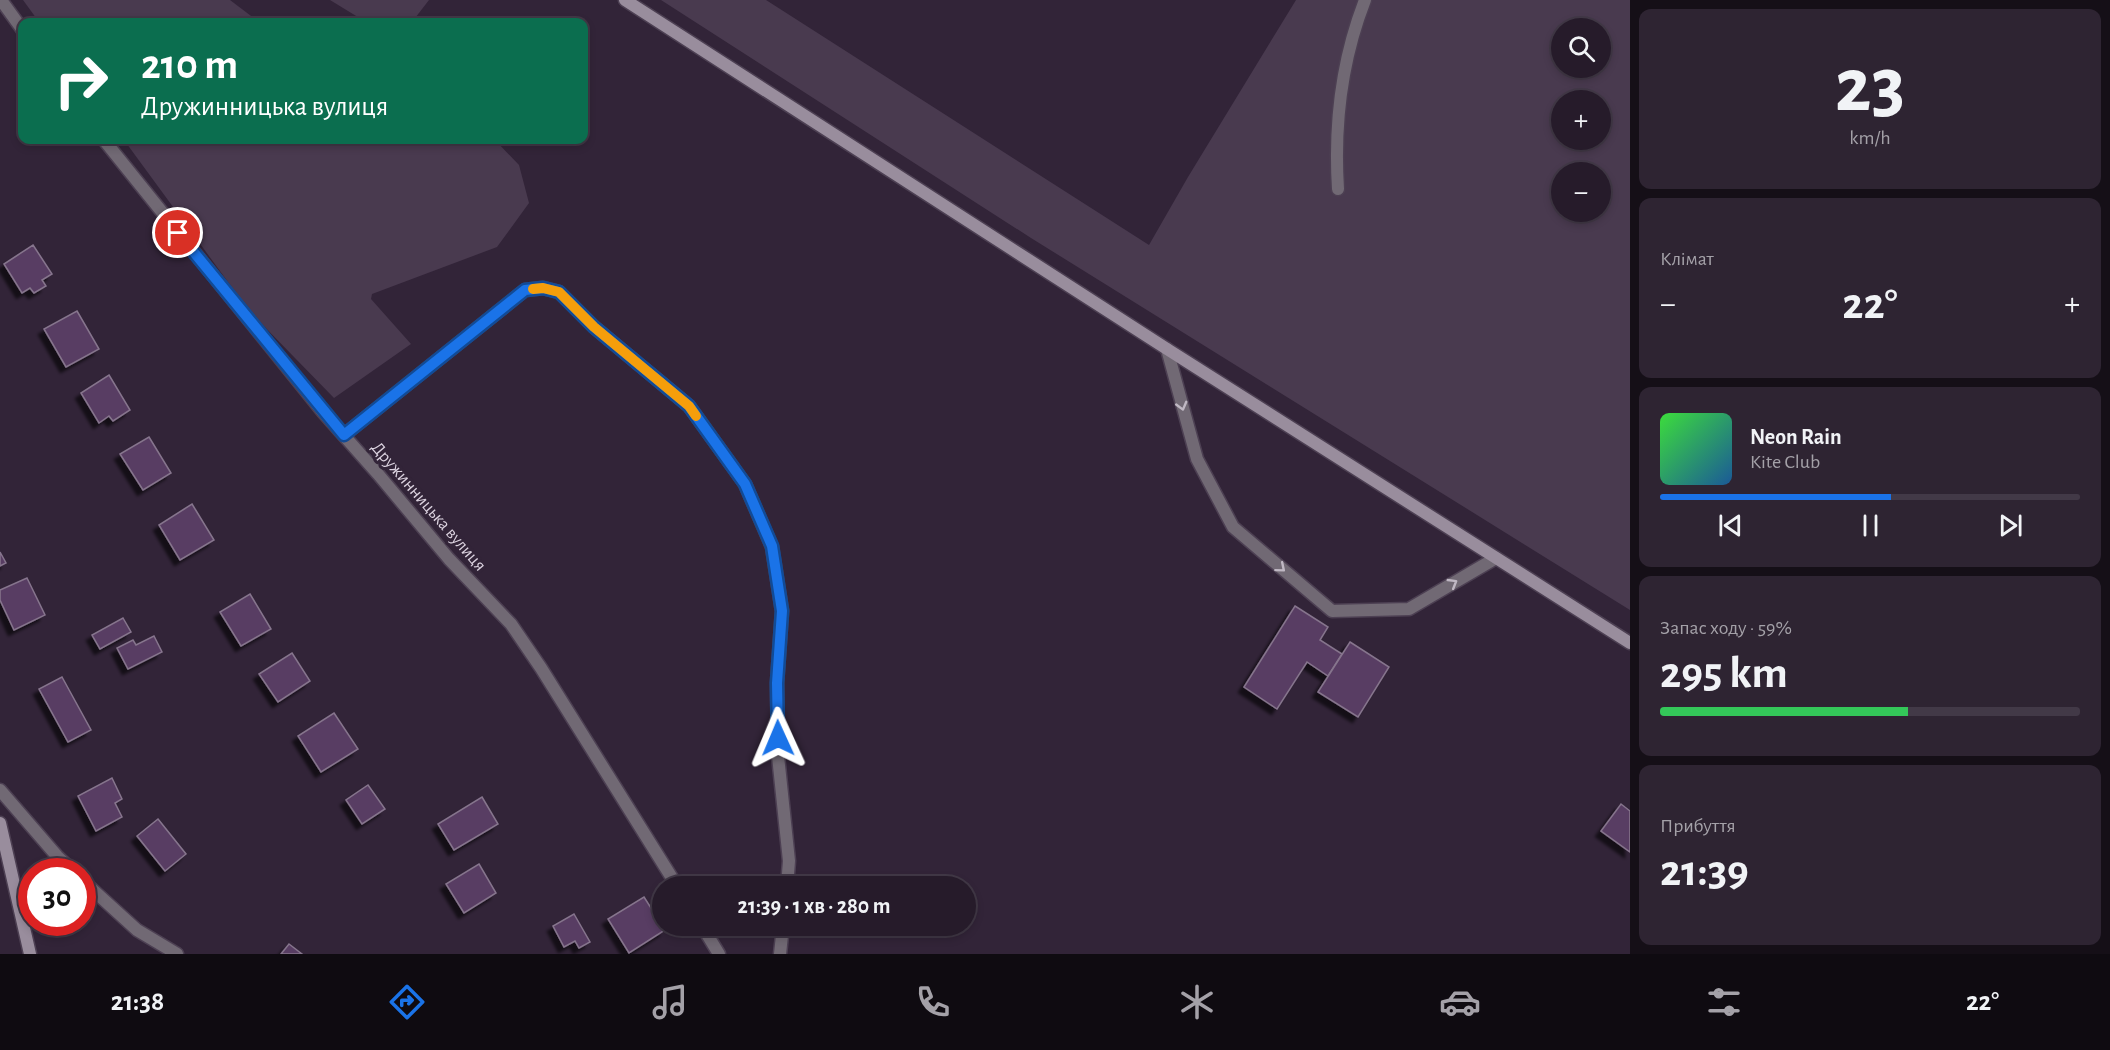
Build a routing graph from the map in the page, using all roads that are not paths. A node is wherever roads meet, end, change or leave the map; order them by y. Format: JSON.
{"nodes":[{"id":1,"x":1,"y":0,"type":"edge"},
{"id":2,"x":625,"y":0,"type":"edge"},
{"id":3,"x":1365,"y":0,"type":"edge"},
{"id":4,"x":18,"y":23,"type":"edge"},
{"id":5,"x":107,"y":144,"type":"edge"},
{"id":6,"x":1338,"y":189,"type":"dead end"},
{"id":7,"x":1167,"y":349,"type":"junction"},
{"id":8,"x":344,"y":435,"type":"junction"},
{"id":9,"x":1496,"y":558,"type":"junction"},
{"id":10,"x":1630,"y":643,"type":"edge"},
{"id":11,"x":0,"y":790,"type":"edge"},
{"id":12,"x":0,"y":823,"type":"edge"},
{"id":13,"x":59,"y":858,"type":"edge"},
{"id":14,"x":671,"y":876,"type":"edge"},
{"id":15,"x":788,"y":876,"type":"edge"},
{"id":16,"x":96,"y":893,"type":"edge"},
{"id":17,"x":708,"y":936,"type":"edge"},
{"id":18,"x":782,"y":936,"type":"edge"},
{"id":19,"x":30,"y":954,"type":"edge"},
{"id":20,"x":177,"y":954,"type":"edge"},
{"id":21,"x":719,"y":954,"type":"edge"},
{"id":22,"x":780,"y":954,"type":"edge"}],
"edges":[{"from":1,"to":4,"type":"street"},
{"from":2,"to":7,"type":"main road"},
{"from":3,"to":6,"type":"street"},
{"from":5,"to":8,"type":"street","name":"Дружинницька вулиця"},
{"from":7,"to":9,"type":"main road"},
{"from":7,"to":9,"type":"street","one_way":true},
{"from":8,"to":14,"type":"street","name":"Дружинницька вулиця"},
{"from":8,"to":15,"type":"street"},
{"from":9,"to":10,"type":"main road"},
{"from":11,"to":13,"type":"street"},
{"from":12,"to":19,"type":"main road"},
{"from":16,"to":20,"type":"street"},
{"from":17,"to":21,"type":"street"},
{"from":18,"to":22,"type":"street"}]}
